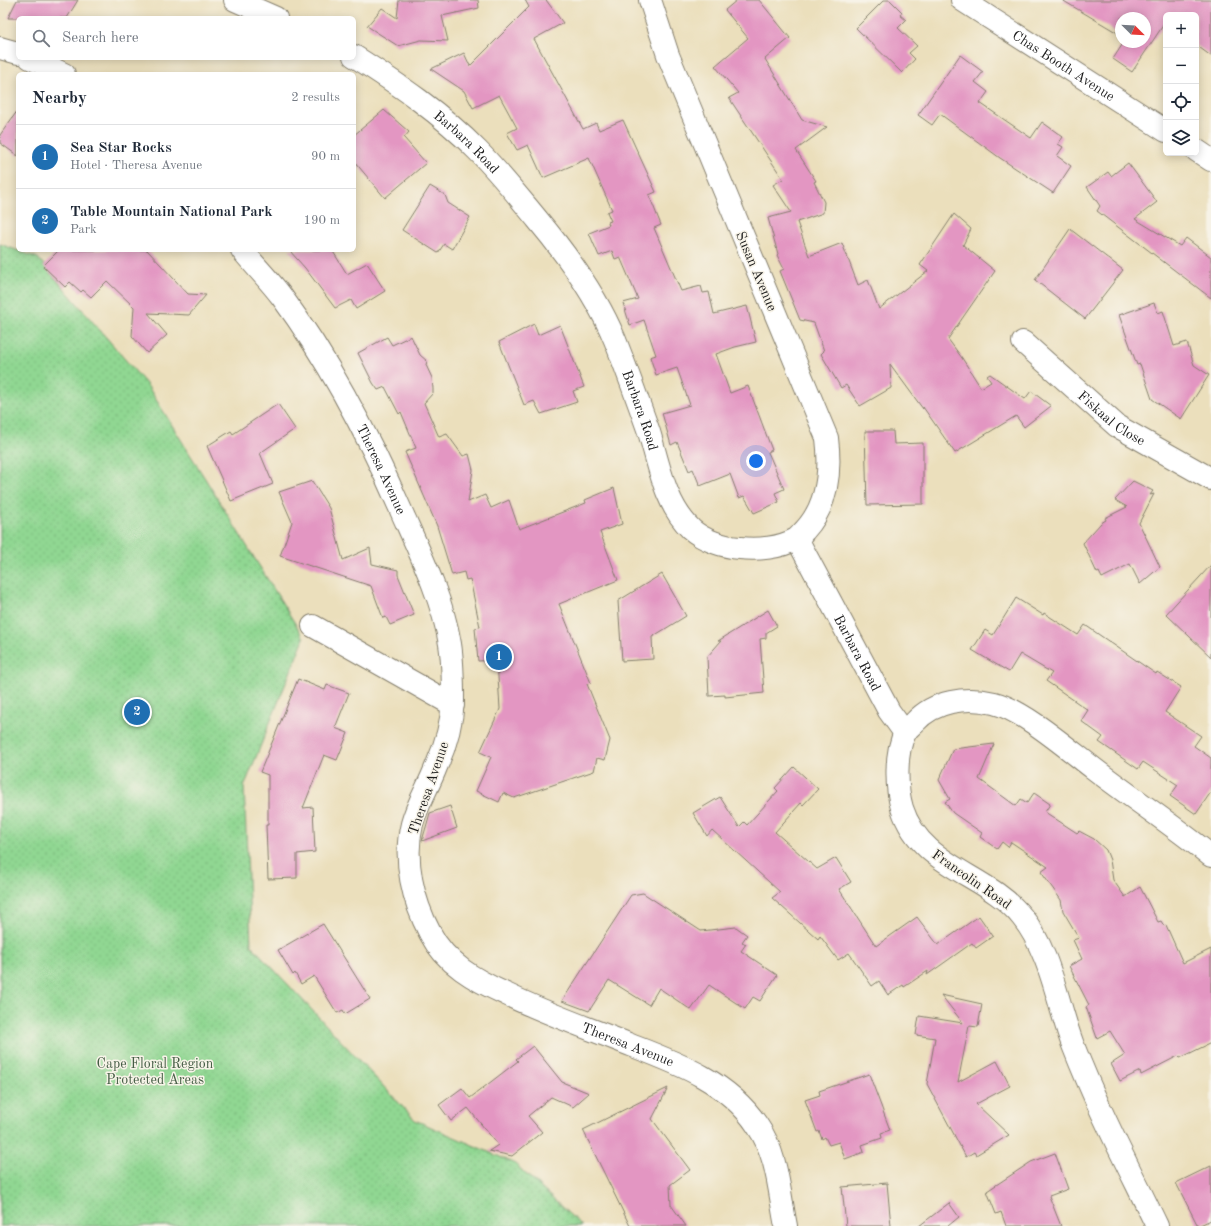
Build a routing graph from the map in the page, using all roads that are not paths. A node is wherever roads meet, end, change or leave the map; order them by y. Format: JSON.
{"nodes":[{"id":1,"x":235,"y":0,"type":"edge"},
{"id":2,"x":650,"y":0,"type":"edge"},
{"id":3,"x":962,"y":0,"type":"edge"},
{"id":4,"x":271,"y":16,"type":"edge"},
{"id":5,"x":0,"y":48,"type":"edge"},
{"id":6,"x":16,"y":52,"type":"edge"},
{"id":7,"x":356,"y":57,"type":"edge"},
{"id":8,"x":34,"y":60,"type":"edge"},
{"id":9,"x":60,"y":72,"type":"edge"},
{"id":10,"x":1163,"y":129,"type":"edge"},
{"id":11,"x":1199,"y":152,"type":"edge"},
{"id":12,"x":1211,"y":160,"type":"edge"},
{"id":13,"x":244,"y":252,"type":"edge"},
{"id":14,"x":1023,"y":342,"type":"dead end"},
{"id":15,"x":1211,"y":479,"type":"edge"},
{"id":16,"x":797,"y":538,"type":"junction"},
{"id":17,"x":313,"y":626,"type":"dead end"},
{"id":18,"x":453,"y":705,"type":"junction"},
{"id":19,"x":905,"y":733,"type":"junction"},
{"id":20,"x":1211,"y":856,"type":"edge"},
{"id":21,"x":786,"y":1226,"type":"edge"},
{"id":22,"x":1157,"y":1226,"type":"edge"}],
"edges":[{"from":1,"to":4,"type":"street"},
{"from":2,"to":16,"type":"street","name":"Susan Avenue"},
{"from":3,"to":10,"type":"street","name":"Chas Booth Avenue"},
{"from":5,"to":6,"type":"street"},
{"from":7,"to":16,"type":"street","name":"Barbara Road"},
{"from":8,"to":9,"type":"street"},
{"from":11,"to":12,"type":"street"},
{"from":13,"to":18,"type":"street","name":"Theresa Avenue"},
{"from":14,"to":15,"type":"street","name":"Fiskaal Close"},
{"from":16,"to":19,"type":"street","name":"Barbara Road"},
{"from":17,"to":18,"type":"street"},
{"from":18,"to":21,"type":"street","name":"Theresa Avenue"},
{"from":19,"to":20,"type":"street","name":"Francolin Road"},
{"from":19,"to":22,"type":"street","name":"Francolin Road"}]}
